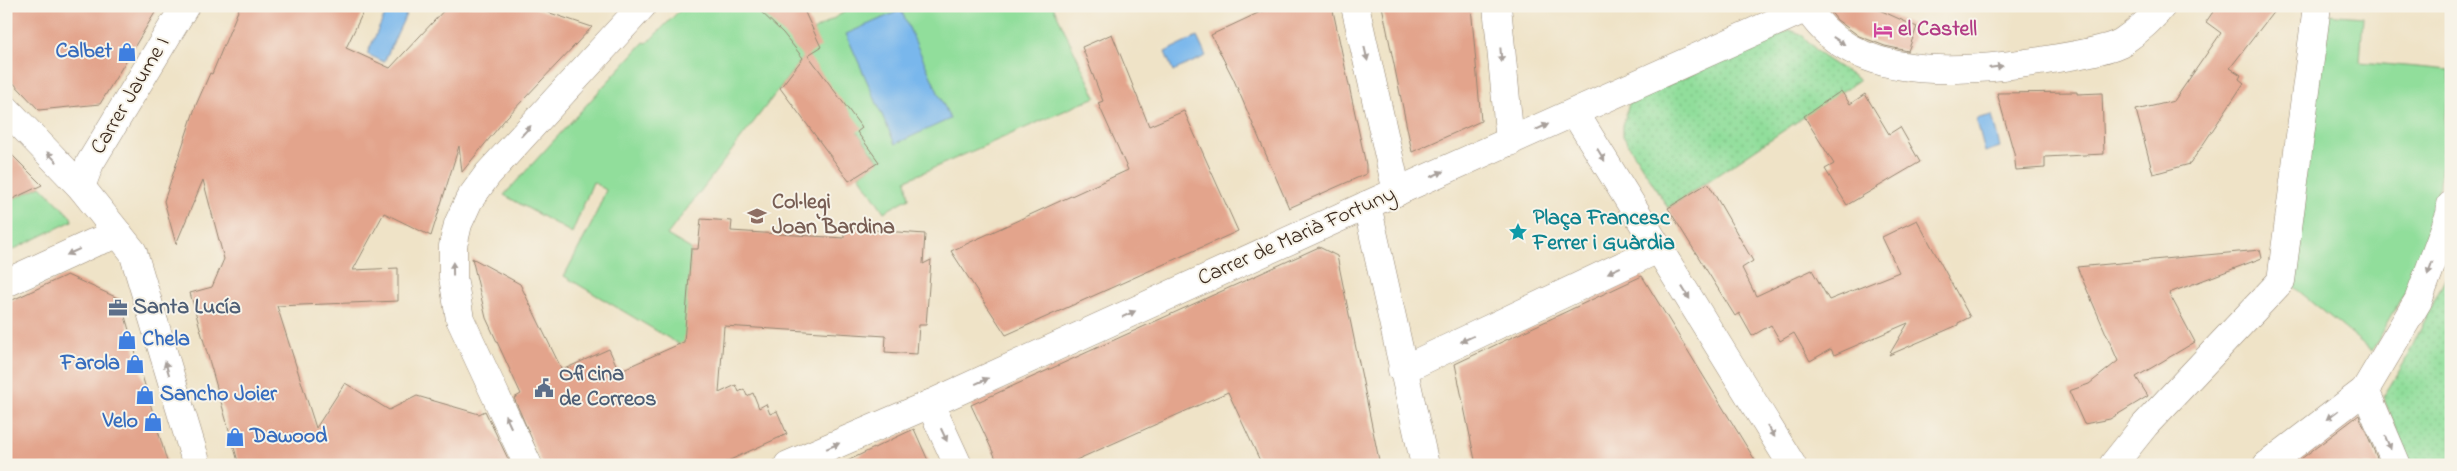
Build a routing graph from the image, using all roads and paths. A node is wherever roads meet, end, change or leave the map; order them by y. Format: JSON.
{"nodes":[{"id":1,"x":185,"y":6,"type":"edge"},
{"id":2,"x":642,"y":6,"type":"edge"},
{"id":3,"x":1355,"y":6,"type":"edge"},
{"id":4,"x":1497,"y":6,"type":"edge"},
{"id":5,"x":2162,"y":6,"type":"edge"},
{"id":6,"x":2317,"y":6,"type":"edge"},
{"id":7,"x":1807,"y":7,"type":"edge"},
{"id":8,"x":6,"y":109,"type":"edge"},
{"id":9,"x":1575,"y":113,"type":"junction"},
{"id":10,"x":1510,"y":142,"type":"junction"},
{"id":11,"x":81,"y":187,"type":"junction"},
{"id":12,"x":1397,"y":192,"type":"junction"},
{"id":13,"x":1367,"y":205,"type":"junction"},
{"id":14,"x":2451,"y":205,"type":"edge"},
{"id":15,"x":119,"y":234,"type":"junction"},
{"id":16,"x":1658,"y":249,"type":"junction"},
{"id":17,"x":6,"y":283,"type":"edge"},
{"id":18,"x":1402,"y":370,"type":"junction"},
{"id":19,"x":2365,"y":390,"type":"junction"},
{"id":20,"x":930,"y":404,"type":"junction"},
{"id":21,"x":197,"y":465,"type":"edge"},
{"id":22,"x":528,"y":465,"type":"edge"},
{"id":23,"x":788,"y":465,"type":"edge"},
{"id":24,"x":958,"y":465,"type":"edge"},
{"id":25,"x":1425,"y":465,"type":"edge"},
{"id":26,"x":1792,"y":465,"type":"edge"},
{"id":27,"x":2113,"y":465,"type":"edge"},
{"id":28,"x":2267,"y":465,"type":"edge"},
{"id":29,"x":2397,"y":465,"type":"edge"}],
"edges":[{"from":1,"to":11,"type":"street","name":"Carrer Jaume I"},
{"from":22,"to":2,"type":"street","one_way":true},
{"from":3,"to":12,"type":"street","one_way":true},
{"from":4,"to":10,"type":"street","one_way":true},
{"from":7,"to":5,"type":"street","one_way":true},
{"from":6,"to":27,"type":"street"},
{"from":7,"to":9,"type":"street","name":"Carrer de Marià Fortuny"},
{"from":11,"to":8,"type":"street","one_way":true},
{"from":10,"to":9,"type":"street","name":"Carrer de Marià Fortuny","one_way":true},
{"from":9,"to":16,"type":"street","one_way":true},
{"from":12,"to":10,"type":"street","name":"Carrer de Marià Fortuny","one_way":true},
{"from":11,"to":15,"type":"street"},
{"from":12,"to":13,"type":"street","name":"Carrer de Marià Fortuny"},
{"from":13,"to":18,"type":"street"},
{"from":20,"to":13,"type":"street","name":"Carrer de Marià Fortuny","one_way":true},
{"from":14,"to":19,"type":"street","one_way":true},
{"from":15,"to":17,"type":"street","one_way":true},
{"from":21,"to":15,"type":"street","one_way":true},
{"from":16,"to":18,"type":"street","one_way":true},
{"from":16,"to":26,"type":"street","one_way":true},
{"from":18,"to":25,"type":"street"},
{"from":19,"to":28,"type":"street","one_way":true},
{"from":19,"to":29,"type":"street","one_way":true},
{"from":23,"to":20,"type":"street","name":"Carrer de Marià Fortuny","one_way":true},
{"from":20,"to":24,"type":"street","one_way":true}]}
